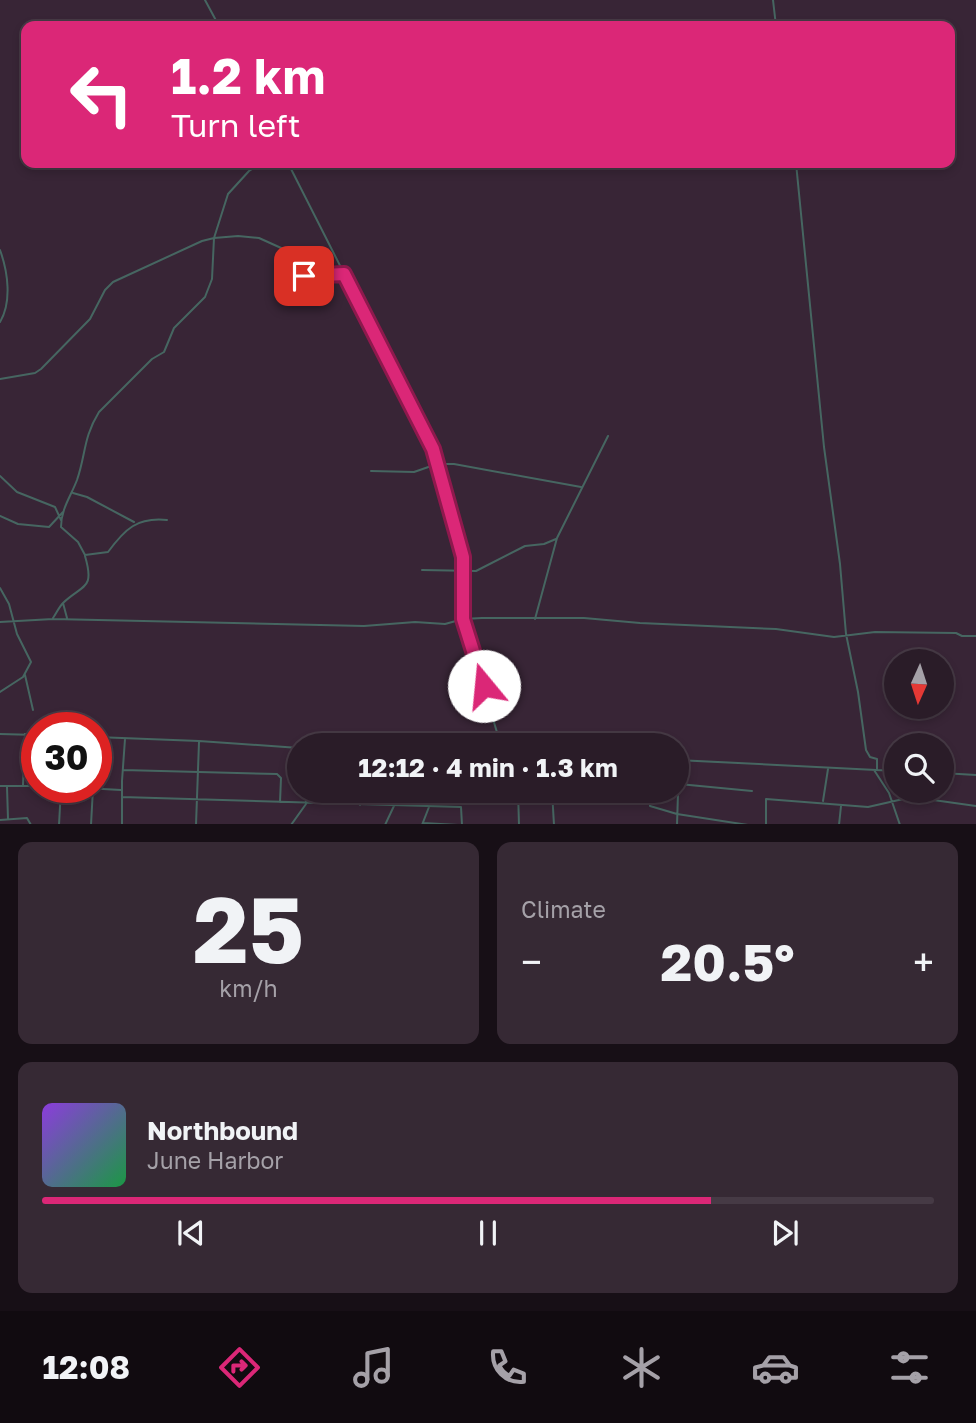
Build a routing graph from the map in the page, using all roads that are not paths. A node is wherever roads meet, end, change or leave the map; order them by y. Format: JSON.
{"nodes":[{"id":1,"x":205,"y":0,"type":"edge"},
{"id":2,"x":773,"y":0,"type":"edge"},
{"id":3,"x":216,"y":21,"type":"edge"},
{"id":4,"x":775,"y":21,"type":"edge"},
{"id":5,"x":254,"y":168,"type":"edge"},
{"id":6,"x":291,"y":168,"type":"edge"},
{"id":7,"x":796,"y":168,"type":"edge"},
{"id":8,"x":214,"y":238,"type":"junction"},
{"id":9,"x":0,"y":250,"type":"edge"},
{"id":10,"x":344,"y":274,"type":"junction"},
{"id":11,"x":0,"y":322,"type":"edge"},
{"id":12,"x":0,"y":379,"type":"edge"},
{"id":13,"x":608,"y":436,"type":"dead end"},
{"id":14,"x":437,"y":464,"type":"junction"},
{"id":15,"x":370,"y":471,"type":"dead end"},
{"id":16,"x":0,"y":475,"type":"edge"},
{"id":17,"x":581,"y":486,"type":"junction"},
{"id":18,"x":72,"y":493,"type":"junction"},
{"id":19,"x":63,"y":511,"type":"junction"},
{"id":20,"x":59,"y":514,"type":"junction"},
{"id":21,"x":0,"y":516,"type":"edge"},
{"id":22,"x":167,"y":520,"type":"dead end"},
{"id":23,"x":61,"y":522,"type":"junction"},
{"id":24,"x":135,"y":523,"type":"junction"},
{"id":25,"x":557,"y":538,"type":"junction"},
{"id":26,"x":85,"y":555,"type":"junction"},
{"id":27,"x":422,"y":570,"type":"dead end"},
{"id":28,"x":463,"y":571,"type":"junction"},
{"id":29,"x":0,"y":588,"type":"edge"},
{"id":30,"x":63,"y":602,"type":"junction"},
{"id":31,"x":52,"y":619,"type":"junction"},
{"id":32,"x":463,"y":619,"type":"junction"},
{"id":33,"x":535,"y":619,"type":"junction"},
{"id":34,"x":68,"y":620,"type":"junction"},
{"id":35,"x":0,"y":622,"type":"edge"},
{"id":36,"x":13,"y":622,"type":"junction"},
{"id":37,"x":846,"y":634,"type":"junction"},
{"id":38,"x":976,"y":636,"type":"edge"},
{"id":39,"x":25,"y":674,"type":"junction"},
{"id":40,"x":0,"y":692,"type":"edge"},
{"id":41,"x":33,"y":710,"type":"dead end"},
{"id":42,"x":498,"y":733,"type":"edge"},
{"id":43,"x":0,"y":734,"type":"edge"},
{"id":44,"x":21,"y":734,"type":"edge"},
{"id":45,"x":112,"y":738,"type":"edge"},
{"id":46,"x":125,"y":739,"type":"junction"},
{"id":47,"x":199,"y":741,"type":"junction"},
{"id":48,"x":287,"y":747,"type":"edge"},
{"id":49,"x":689,"y":761,"type":"edge"},
{"id":50,"x":828,"y":768,"type":"junction"},
{"id":51,"x":875,"y":769,"type":"junction"},
{"id":52,"x":123,"y":770,"type":"junction"},
{"id":53,"x":884,"y":770,"type":"edge"},
{"id":54,"x":198,"y":773,"type":"junction"},
{"id":55,"x":954,"y":774,"type":"edge"},
{"id":56,"x":976,"y":775,"type":"edge"},
{"id":57,"x":884,"y":784,"type":"edge"},
{"id":58,"x":21,"y":785,"type":"edge"},
{"id":59,"x":0,"y":786,"type":"edge"},
{"id":60,"x":7,"y":786,"type":"junction"},
{"id":61,"x":689,"y":786,"type":"edge"},
{"id":62,"x":112,"y":789,"type":"edge"},
{"id":63,"x":122,"y":790,"type":"junction"},
{"id":64,"x":752,"y":791,"type":"dead end"},
{"id":65,"x":122,"y":797,"type":"junction"},
{"id":66,"x":196,"y":800,"type":"junction"},
{"id":67,"x":61,"y":803,"type":"edge"},
{"id":68,"x":93,"y":803,"type":"edge"},
{"id":69,"x":280,"y":803,"type":"junction"},
{"id":70,"x":395,"y":803,"type":"edge"},
{"id":71,"x":518,"y":803,"type":"edge"},
{"id":72,"x":553,"y":803,"type":"edge"},
{"id":73,"x":650,"y":803,"type":"edge"},
{"id":74,"x":678,"y":803,"type":"edge"},
{"id":75,"x":822,"y":803,"type":"junction"},
{"id":76,"x":887,"y":803,"type":"edge"},
{"id":77,"x":892,"y":803,"type":"edge"},
{"id":78,"x":954,"y":803,"type":"edge"},
{"id":79,"x":306,"y":804,"type":"junction"},
{"id":80,"x":332,"y":805,"type":"joint"},
{"id":81,"x":360,"y":806,"type":"joint"},
{"id":82,"x":394,"y":806,"type":"junction"},
{"id":83,"x":841,"y":806,"type":"junction"},
{"id":84,"x":976,"y":806,"type":"edge"},
{"id":85,"x":429,"y":807,"type":"junction"},
{"id":86,"x":677,"y":814,"type":"junction"},
{"id":87,"x":8,"y":819,"type":"junction"},
{"id":88,"x":0,"y":820,"type":"edge"},
{"id":89,"x":31,"y":824,"type":"edge"},
{"id":90,"x":60,"y":824,"type":"edge"},
{"id":91,"x":92,"y":824,"type":"edge"},
{"id":92,"x":122,"y":824,"type":"edge"},
{"id":93,"x":196,"y":824,"type":"edge"},
{"id":94,"x":290,"y":824,"type":"edge"},
{"id":95,"x":385,"y":824,"type":"edge"},
{"id":96,"x":423,"y":824,"type":"edge"},
{"id":97,"x":460,"y":824,"type":"edge"},
{"id":98,"x":519,"y":824,"type":"edge"},
{"id":99,"x":554,"y":824,"type":"edge"},
{"id":100,"x":677,"y":824,"type":"edge"},
{"id":101,"x":748,"y":824,"type":"edge"},
{"id":102,"x":766,"y":824,"type":"edge"},
{"id":103,"x":839,"y":824,"type":"edge"},
{"id":104,"x":900,"y":824,"type":"edge"},
{"id":105,"x":923,"y":824,"type":"edge"},
{"id":106,"x":932,"y":824,"type":"edge"}],
"edges":[{"from":1,"to":3,"type":"street"},
{"from":2,"to":4,"type":"street"},
{"from":5,"to":8,"type":"street"},
{"from":6,"to":10,"type":"street"},
{"from":7,"to":37,"type":"street"},
{"from":8,"to":10,"type":"street"},
{"from":8,"to":12,"type":"street"},
{"from":8,"to":18,"type":"street"},
{"from":9,"to":11,"type":"street"},
{"from":10,"to":14,"type":"street"},
{"from":13,"to":17,"type":"street"},
{"from":14,"to":15,"type":"street"},
{"from":14,"to":17,"type":"street"},
{"from":14,"to":28,"type":"street"},
{"from":16,"to":20,"type":"street"},
{"from":17,"to":25,"type":"street"},
{"from":18,"to":19,"type":"street"},
{"from":18,"to":24,"type":"street"},
{"from":19,"to":20,"type":"street"},
{"from":19,"to":23,"type":"street"},
{"from":20,"to":21,"type":"street"},
{"from":20,"to":23,"type":"street"},
{"from":22,"to":24,"type":"street"},
{"from":23,"to":26,"type":"street"},
{"from":24,"to":26,"type":"street"},
{"from":25,"to":28,"type":"street"},
{"from":25,"to":33,"type":"street"},
{"from":26,"to":30,"type":"street"},
{"from":27,"to":28,"type":"street"},
{"from":28,"to":32,"type":"street"},
{"from":29,"to":36,"type":"street"},
{"from":30,"to":31,"type":"street"},
{"from":30,"to":34,"type":"street"},
{"from":31,"to":34,"type":"street"},
{"from":31,"to":36,"type":"street"},
{"from":32,"to":33,"type":"street"},
{"from":32,"to":34,"type":"street"},
{"from":32,"to":42,"type":"street"},
{"from":33,"to":37,"type":"street"},
{"from":35,"to":36,"type":"street"},
{"from":36,"to":39,"type":"street"},
{"from":37,"to":38,"type":"street"},
{"from":37,"to":51,"type":"street"},
{"from":39,"to":40,"type":"street"},
{"from":39,"to":41,"type":"street"},
{"from":43,"to":44,"type":"street"},
{"from":45,"to":46,"type":"street"},
{"from":46,"to":47,"type":"street"},
{"from":46,"to":52,"type":"street"},
{"from":47,"to":48,"type":"street"},
{"from":47,"to":54,"type":"street"},
{"from":49,"to":50,"type":"street"},
{"from":50,"to":51,"type":"street"},
{"from":50,"to":75,"type":"street"},
{"from":51,"to":53,"type":"street"},
{"from":51,"to":57,"type":"street"},
{"from":52,"to":54,"type":"street"},
{"from":52,"to":63,"type":"street"},
{"from":54,"to":66,"type":"street"},
{"from":54,"to":69,"type":"street"},
{"from":55,"to":56,"type":"street"},
{"from":58,"to":60,"type":"street"},
{"from":59,"to":60,"type":"street"},
{"from":60,"to":87,"type":"street"},
{"from":61,"to":64,"type":"street"},
{"from":62,"to":63,"type":"street"},
{"from":63,"to":65,"type":"street"},
{"from":65,"to":66,"type":"street"},
{"from":65,"to":92,"type":"street"},
{"from":66,"to":69,"type":"street"},
{"from":66,"to":93,"type":"street"},
{"from":67,"to":90,"type":"street"},
{"from":68,"to":91,"type":"street"},
{"from":69,"to":79,"type":"street"},
{"from":70,"to":82,"type":"street"},
{"from":71,"to":98,"type":"street"},
{"from":72,"to":99,"type":"street"},
{"from":73,"to":86,"type":"street"},
{"from":74,"to":86,"type":"street"},
{"from":75,"to":83,"type":"street"},
{"from":75,"to":102,"type":"street"},
{"from":76,"to":83,"type":"street"},
{"from":77,"to":104,"type":"street"},
{"from":78,"to":84,"type":"street"},
{"from":79,"to":80,"type":"street"},
{"from":79,"to":94,"type":"street"},
{"from":80,"to":81,"type":"street"},
{"from":81,"to":82,"type":"street"},
{"from":82,"to":85,"type":"street"},
{"from":82,"to":95,"type":"street"},
{"from":83,"to":103,"type":"street"},
{"from":85,"to":96,"type":"street"},
{"from":85,"to":97,"type":"street"},
{"from":86,"to":100,"type":"street"},
{"from":86,"to":101,"type":"street"},
{"from":87,"to":88,"type":"street"},
{"from":87,"to":89,"type":"street"},
{"from":96,"to":97,"type":"street"},
{"from":105,"to":106,"type":"street"}]}
